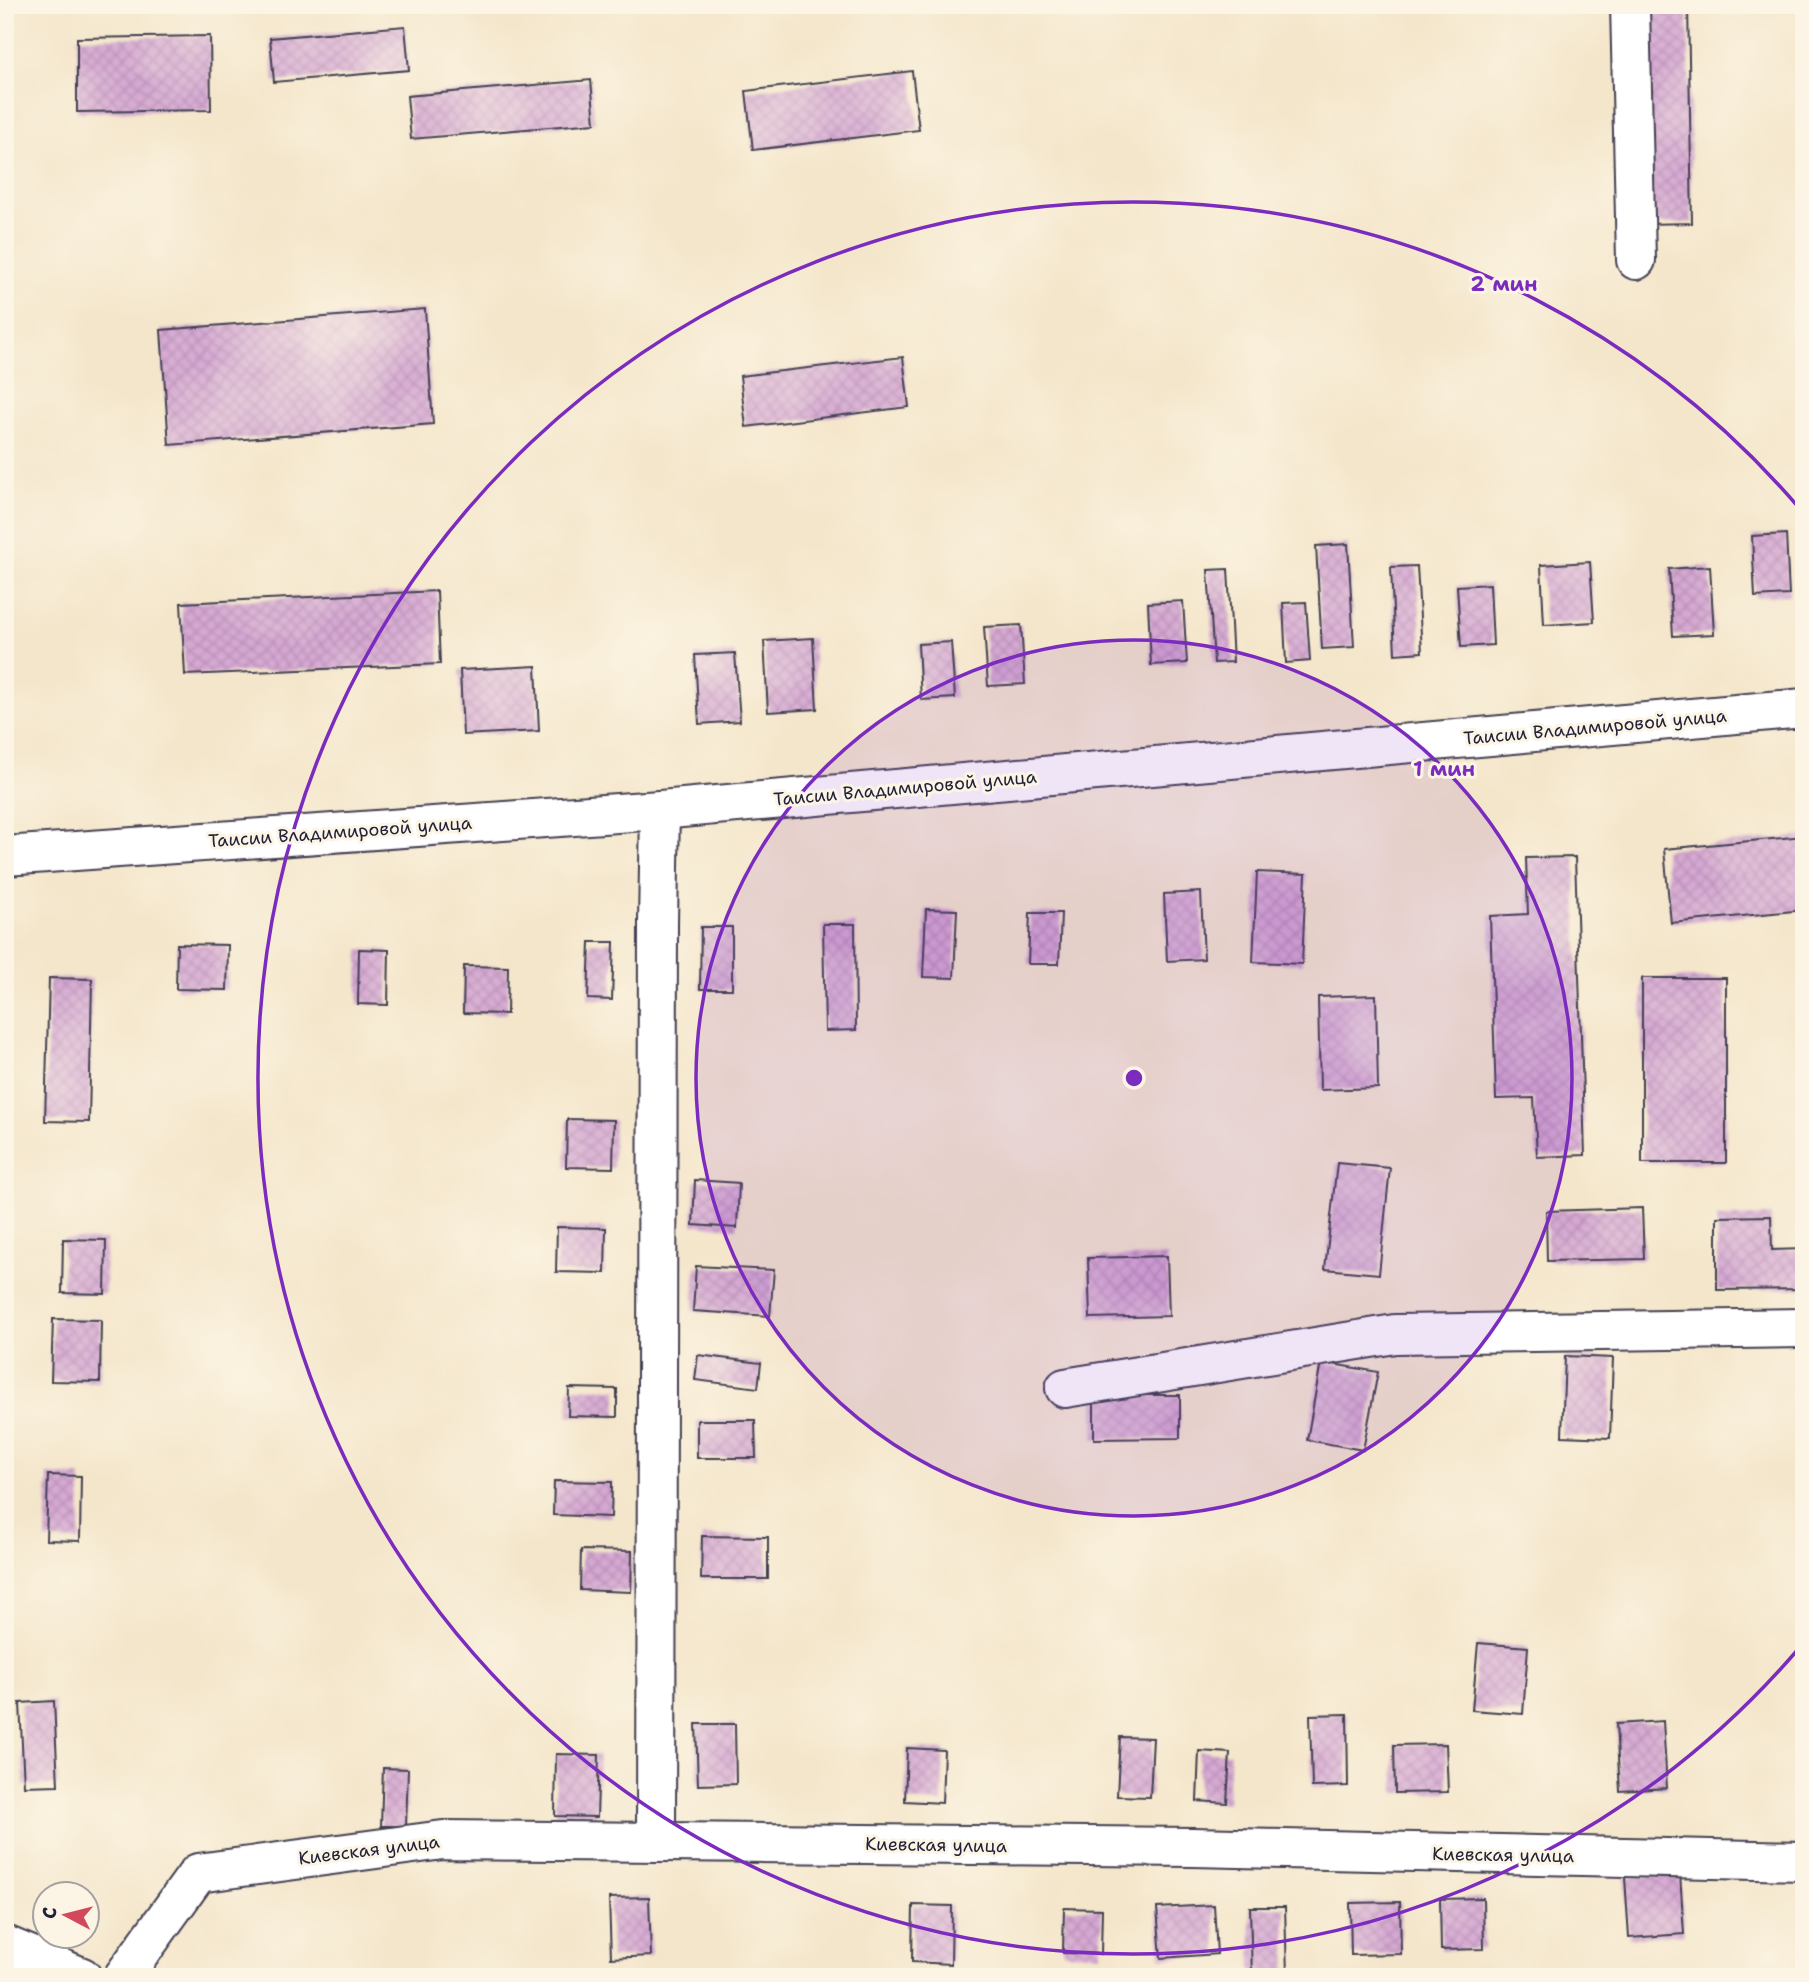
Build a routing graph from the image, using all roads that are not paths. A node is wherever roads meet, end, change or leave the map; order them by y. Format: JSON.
{"nodes":[{"id":1,"x":1630,"y":5,"type":"edge"},
{"id":2,"x":1636,"y":260,"type":"dead end"},
{"id":3,"x":1804,"y":708,"type":"edge"},
{"id":4,"x":660,"y":810,"type":"junction"},
{"id":5,"x":5,"y":856,"type":"edge"},
{"id":6,"x":1804,"y":1328,"type":"edge"},
{"id":7,"x":1065,"y":1388,"type":"dead end"},
{"id":8,"x":656,"y":1842,"type":"junction"},
{"id":9,"x":1804,"y":1861,"type":"edge"},
{"id":10,"x":5,"y":1945,"type":"edge"},
{"id":11,"x":82,"y":1977,"type":"edge"},
{"id":12,"x":123,"y":1977,"type":"edge"}],
"edges":[{"from":1,"to":2,"type":"street"},
{"from":3,"to":4,"type":"street","name":"Таисии Владимировой улица"},
{"from":4,"to":5,"type":"street","name":"Таисии Владимировой улица"},
{"from":4,"to":8,"type":"street"},
{"from":6,"to":7,"type":"street"},
{"from":8,"to":9,"type":"street","name":"Киевская улица"},
{"from":8,"to":12,"type":"street","name":"Киевская улица"},
{"from":10,"to":11,"type":"street"}]}
